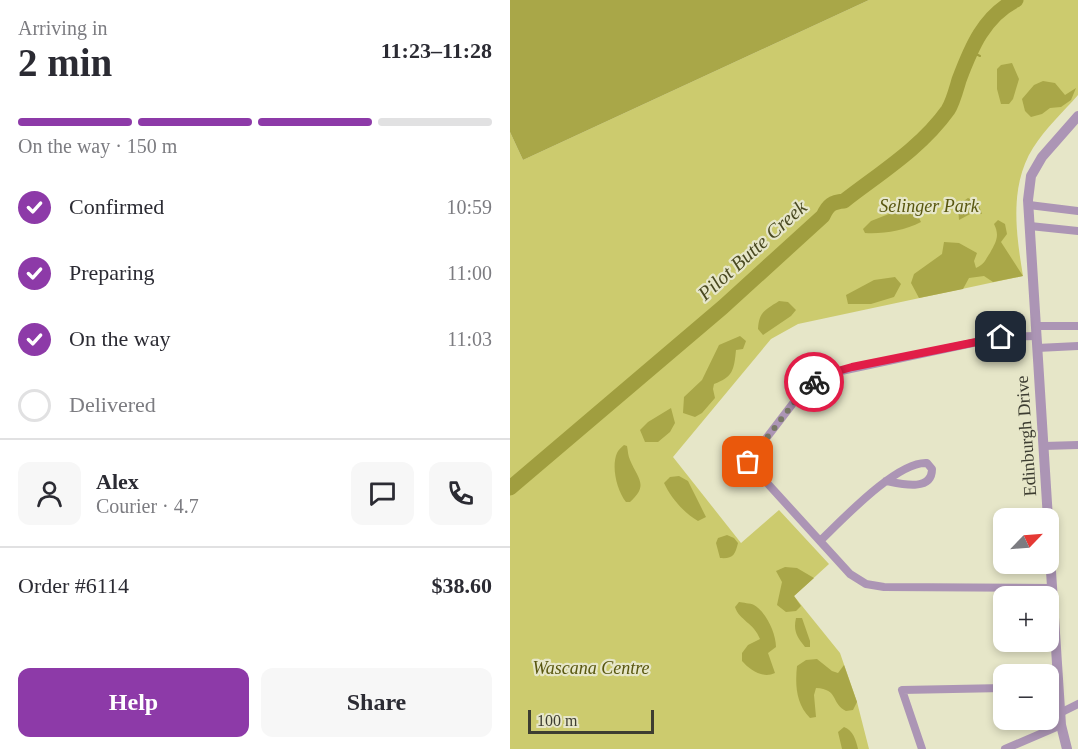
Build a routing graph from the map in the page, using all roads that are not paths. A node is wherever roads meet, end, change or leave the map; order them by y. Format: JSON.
{"nodes":[{"id":1,"x":1078,"y":116,"type":"edge"},
{"id":2,"x":1029,"y":205,"type":"junction"},
{"id":3,"x":1078,"y":211,"type":"edge"},
{"id":4,"x":1030,"y":226,"type":"junction"},
{"id":5,"x":1078,"y":231,"type":"edge"},
{"id":6,"x":1078,"y":326,"type":"edge"},
{"id":7,"x":1036,"y":331,"type":"junction"},
{"id":8,"x":1078,"y":346,"type":"edge"},
{"id":9,"x":1038,"y":348,"type":"junction"},
{"id":10,"x":1078,"y":445,"type":"edge"},
{"id":11,"x":1044,"y":446,"type":"junction"},
{"id":12,"x":886,"y":481,"type":"junction"},
{"id":13,"x":1047,"y":508,"type":"edge"},
{"id":14,"x":820,"y":541,"type":"junction"},
{"id":15,"x":993,"y":588,"type":"edge"},
{"id":16,"x":993,"y":688,"type":"edge"},
{"id":17,"x":1078,"y":704,"type":"edge"},
{"id":18,"x":1059,"y":709,"type":"edge"},
{"id":19,"x":1060,"y":713,"type":"junction"},
{"id":20,"x":1061,"y":725,"type":"junction"},
{"id":21,"x":922,"y":749,"type":"edge"},
{"id":22,"x":1005,"y":749,"type":"edge"},
{"id":23,"x":1067,"y":749,"type":"edge"}],
"edges":[{"from":1,"to":2,"type":"street","name":"Edinburgh Drive"},
{"from":2,"to":3,"type":"street"},
{"from":2,"to":4,"type":"street","name":"Edinburgh Drive"},
{"from":4,"to":5,"type":"street"},
{"from":4,"to":7,"type":"street","name":"Edinburgh Drive"},
{"from":6,"to":7,"type":"street"},
{"from":7,"to":9,"type":"street","name":"Edinburgh Drive"},
{"from":7,"to":14,"type":"street"},
{"from":8,"to":9,"type":"street"},
{"from":9,"to":11,"type":"street","name":"Edinburgh Drive"},
{"from":10,"to":11,"type":"street"},
{"from":11,"to":13,"type":"street","name":"Edinburgh Drive"},
{"from":12,"to":12,"type":"street"},
{"from":12,"to":14,"type":"street"},
{"from":14,"to":15,"type":"street"},
{"from":16,"to":21,"type":"street"},
{"from":17,"to":19,"type":"street"},
{"from":18,"to":19,"type":"street"},
{"from":19,"to":20,"type":"street"},
{"from":20,"to":22,"type":"street"},
{"from":20,"to":23,"type":"street"}]}
